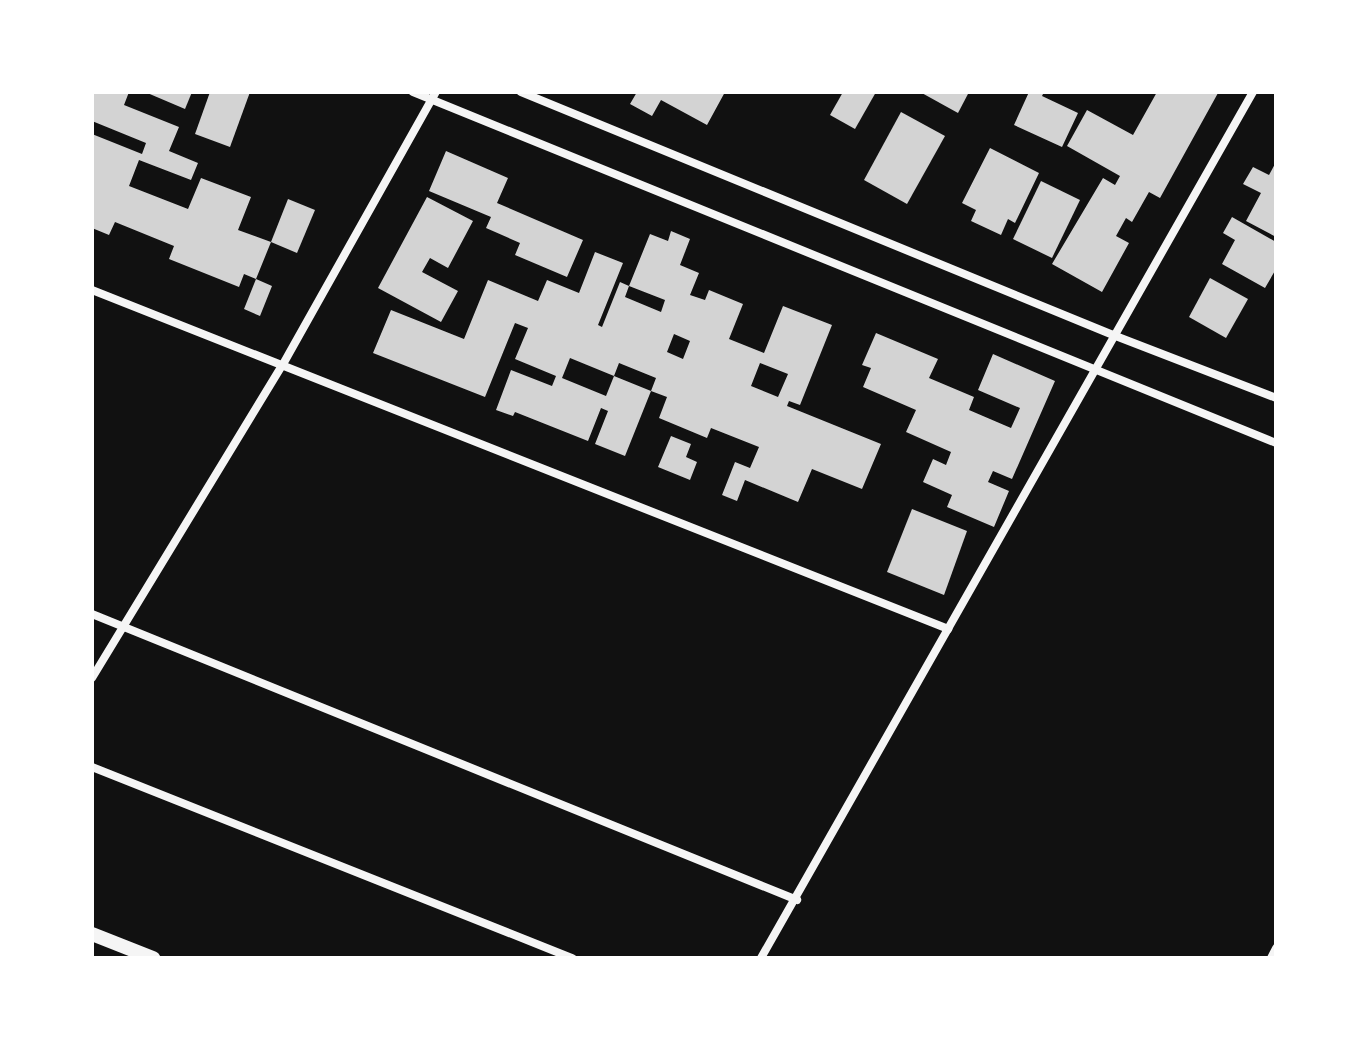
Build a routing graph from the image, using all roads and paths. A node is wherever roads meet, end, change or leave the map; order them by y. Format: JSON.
{"nodes":[{"id":1,"x":413,"y":92,"type":"edge"},
{"id":2,"x":521,"y":92,"type":"edge"},
{"id":3,"x":1253,"y":92,"type":"edge"},
{"id":4,"x":434,"y":96,"type":"edge"},
{"id":5,"x":92,"y":290,"type":"edge"},
{"id":6,"x":1113,"y":335,"type":"junction"},
{"id":7,"x":282,"y":366,"type":"junction"},
{"id":8,"x":1094,"y":369,"type":"junction"},
{"id":9,"x":1276,"y":398,"type":"edge"},
{"id":10,"x":1276,"y":443,"type":"edge"},
{"id":11,"x":92,"y":614,"type":"edge"},
{"id":12,"x":122,"y":627,"type":"junction"},
{"id":13,"x":948,"y":629,"type":"junction"},
{"id":14,"x":92,"y":678,"type":"edge"},
{"id":15,"x":92,"y":767,"type":"edge"},
{"id":16,"x":797,"y":900,"type":"junction"},
{"id":17,"x":92,"y":934,"type":"edge"},
{"id":18,"x":1276,"y":948,"type":"edge"},
{"id":19,"x":153,"y":958,"type":"edge"},
{"id":20,"x":572,"y":958,"type":"edge"},
{"id":21,"x":761,"y":958,"type":"edge"},
{"id":22,"x":1271,"y":958,"type":"edge"}],
"edges":[{"from":1,"to":4,"type":"street"},
{"from":2,"to":6,"type":"street"},
{"from":3,"to":6,"type":"street"},
{"from":4,"to":7,"type":"street"},
{"from":4,"to":8,"type":"street"},
{"from":5,"to":7,"type":"street"},
{"from":6,"to":8,"type":"street"},
{"from":6,"to":9,"type":"street"},
{"from":7,"to":12,"type":"street"},
{"from":7,"to":13,"type":"street"},
{"from":8,"to":10,"type":"street"},
{"from":8,"to":13,"type":"street"},
{"from":11,"to":12,"type":"street"},
{"from":12,"to":14,"type":"street"},
{"from":12,"to":16,"type":"street"},
{"from":13,"to":16,"type":"street"},
{"from":15,"to":20,"type":"street"},
{"from":16,"to":21,"type":"street"},
{"from":17,"to":19,"type":"street"},
{"from":18,"to":22,"type":"street"}]}
